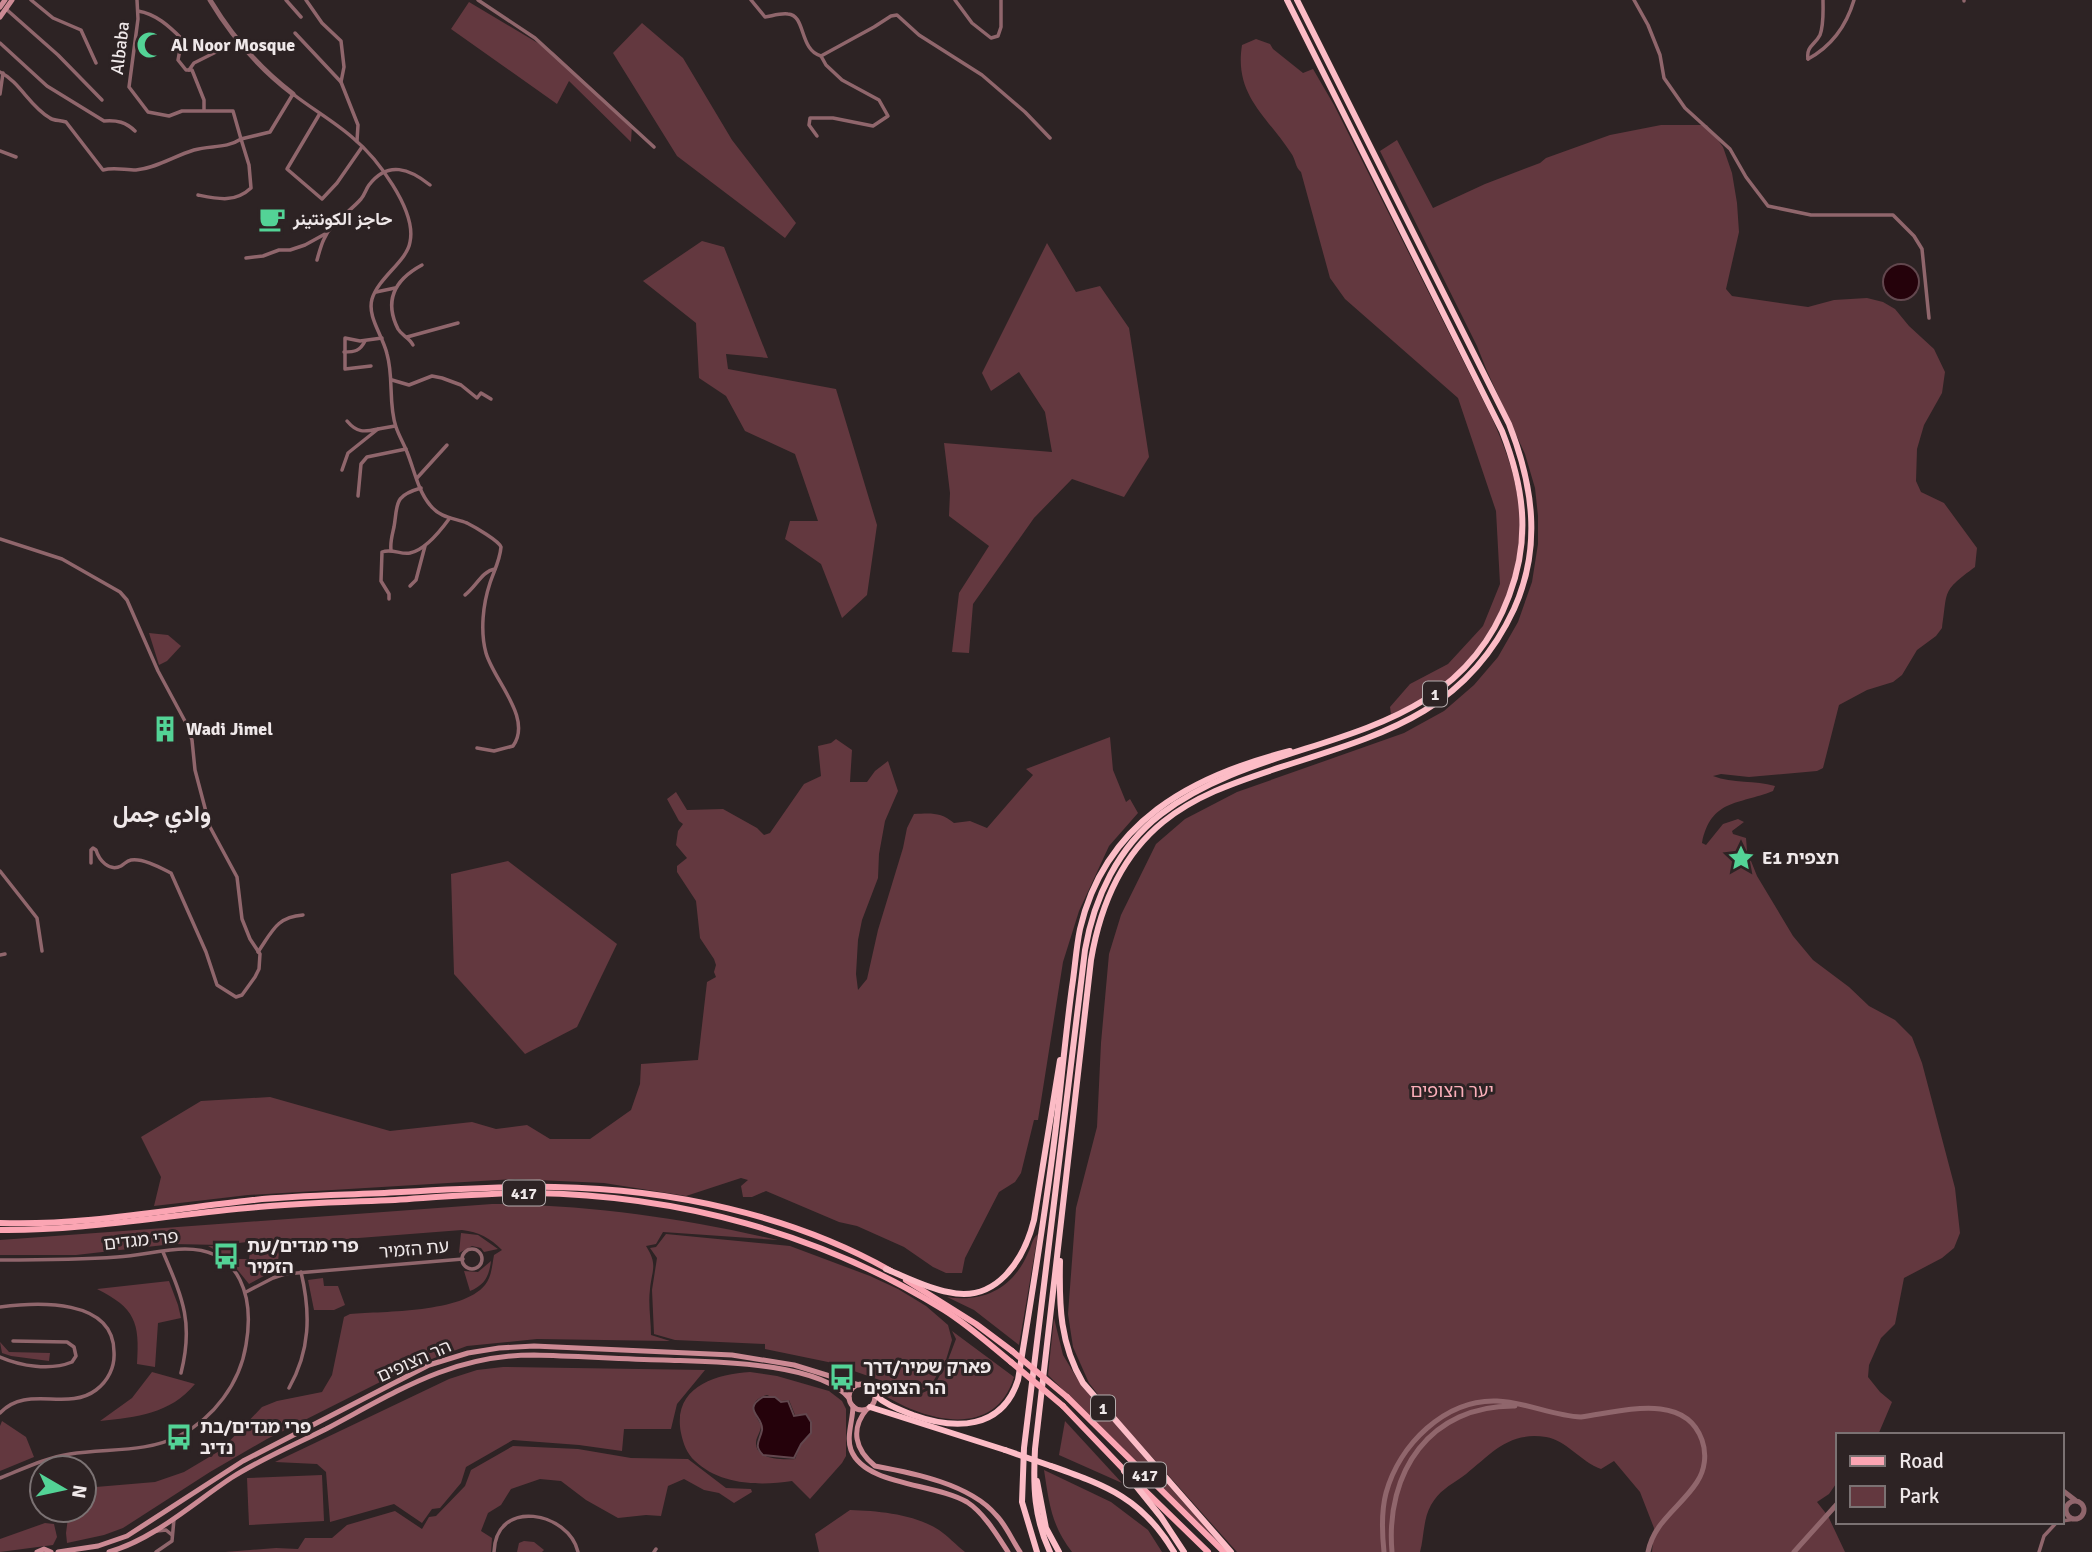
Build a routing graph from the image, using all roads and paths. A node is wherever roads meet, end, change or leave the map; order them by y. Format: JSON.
{"nodes":[{"id":1,"x":5,"y":0,"type":"edge"},
{"id":2,"x":12,"y":0,"type":"edge"},
{"id":3,"x":31,"y":0,"type":"edge"},
{"id":4,"x":137,"y":0,"type":"edge"},
{"id":5,"x":210,"y":0,"type":"edge"},
{"id":6,"x":286,"y":0,"type":"edge"},
{"id":7,"x":306,"y":0,"type":"edge"},
{"id":8,"x":478,"y":0,"type":"edge"},
{"id":9,"x":751,"y":0,"type":"edge"},
{"id":10,"x":955,"y":0,"type":"edge"},
{"id":11,"x":1001,"y":0,"type":"edge"},
{"id":12,"x":1287,"y":0,"type":"edge"},
{"id":13,"x":1297,"y":0,"type":"edge"},
{"id":14,"x":1634,"y":0,"type":"edge"},
{"id":15,"x":1822,"y":0,"type":"edge"},
{"id":16,"x":1854,"y":0,"type":"edge"},
{"id":17,"x":3,"y":8,"type":"edge"},
{"id":18,"x":138,"y":11,"type":"junction"},
{"id":19,"x":0,"y":17,"type":"edge"},
{"id":20,"x":301,"y":17,"type":"dead end"},
{"id":21,"x":295,"y":33,"type":"dead end"},
{"id":22,"x":0,"y":43,"type":"edge"},
{"id":23,"x":216,"y":52,"type":"dead end"},
{"id":24,"x":821,"y":56,"type":"junction"},
{"id":25,"x":96,"y":63,"type":"dead end"},
{"id":26,"x":190,"y":70,"type":"junction"},
{"id":27,"x":2,"y":73,"type":"edge"},
{"id":28,"x":341,"y":82,"type":"junction"},
{"id":29,"x":0,"y":94,"type":"edge"},
{"id":30,"x":293,"y":94,"type":"junction"},
{"id":31,"x":102,"y":100,"type":"dead end"},
{"id":32,"x":204,"y":110,"type":"junction"},
{"id":33,"x":320,"y":114,"type":"junction"},
{"id":34,"x":135,"y":131,"type":"dead end"},
{"id":35,"x":817,"y":136,"type":"dead end"},
{"id":36,"x":1050,"y":138,"type":"dead end"},
{"id":37,"x":242,"y":139,"type":"junction"},
{"id":38,"x":357,"y":141,"type":"junction"},
{"id":39,"x":362,"y":147,"type":"junction"},
{"id":40,"x":654,"y":147,"type":"dead end"},
{"id":41,"x":0,"y":152,"type":"edge"},
{"id":42,"x":16,"y":157,"type":"dead end"},
{"id":43,"x":383,"y":173,"type":"junction"},
{"id":44,"x":430,"y":185,"type":"dead end"},
{"id":45,"x":198,"y":195,"type":"dead end"},
{"id":46,"x":327,"y":233,"type":"junction"},
{"id":47,"x":246,"y":258,"type":"dead end"},
{"id":48,"x":317,"y":260,"type":"dead end"},
{"id":49,"x":422,"y":265,"type":"dead end"},
{"id":50,"x":395,"y":288,"type":"junction"},
{"id":51,"x":375,"y":292,"type":"junction"},
{"id":52,"x":1929,"y":318,"type":"dead end"},
{"id":53,"x":458,"y":323,"type":"dead end"},
{"id":54,"x":407,"y":337,"type":"junction"},
{"id":55,"x":382,"y":338,"type":"junction"},
{"id":56,"x":365,"y":341,"type":"junction"},
{"id":57,"x":413,"y":345,"type":"dead end"},
{"id":58,"x":343,"y":352,"type":"junction"},
{"id":59,"x":371,"y":366,"type":"dead end"},
{"id":60,"x":392,"y":380,"type":"junction"},
{"id":61,"x":491,"y":399,"type":"dead end"},
{"id":62,"x":347,"y":421,"type":"dead end"},
{"id":63,"x":395,"y":426,"type":"junction"},
{"id":64,"x":378,"y":429,"type":"junction"},
{"id":65,"x":447,"y":445,"type":"dead end"},
{"id":66,"x":406,"y":449,"type":"junction"},
{"id":67,"x":342,"y":470,"type":"dead end"},
{"id":68,"x":416,"y":478,"type":"junction"},
{"id":69,"x":421,"y":488,"type":"junction"},
{"id":70,"x":358,"y":496,"type":"dead end"},
{"id":71,"x":449,"y":519,"type":"junction"},
{"id":72,"x":0,"y":539,"type":"edge"},
{"id":73,"x":425,"y":544,"type":"junction"},
{"id":74,"x":391,"y":550,"type":"junction"},
{"id":75,"x":495,"y":569,"type":"junction"},
{"id":76,"x":410,"y":586,"type":"dead end"},
{"id":77,"x":465,"y":595,"type":"dead end"},
{"id":78,"x":390,"y":599,"type":"dead end"},
{"id":79,"x":1336,"y":740,"type":"junction"},
{"id":80,"x":477,"y":748,"type":"dead end"},
{"id":81,"x":91,"y":863,"type":"dead end"},
{"id":82,"x":0,"y":872,"type":"edge"},
{"id":83,"x":303,"y":915,"type":"dead end"},
{"id":84,"x":42,"y":951,"type":"dead end"},
{"id":85,"x":258,"y":952,"type":"junction"},
{"id":86,"x":1071,"y":996,"type":"junction"},
{"id":87,"x":0,"y":1223,"type":"edge"},
{"id":88,"x":1061,"y":1228,"type":"junction"},
{"id":89,"x":0,"y":1230,"type":"edge"},
{"id":90,"x":163,"y":1252,"type":"junction"},
{"id":91,"x":463,"y":1259,"type":"junction"},
{"id":92,"x":0,"y":1260,"type":"edge"},
{"id":93,"x":886,"y":1269,"type":"junction"},
{"id":94,"x":301,"y":1272,"type":"junction"},
{"id":95,"x":246,"y":1292,"type":"junction"},
{"id":96,"x":0,"y":1307,"type":"edge"},
{"id":97,"x":13,"y":1341,"type":"dead end"},
{"id":98,"x":0,"y":1357,"type":"edge"},
{"id":99,"x":181,"y":1373,"type":"dead end"},
{"id":100,"x":859,"y":1385,"type":"junction"},
{"id":101,"x":289,"y":1388,"type":"dead end"},
{"id":102,"x":874,"y":1394,"type":"junction"},
{"id":103,"x":849,"y":1398,"type":"junction"},
{"id":104,"x":853,"y":1406,"type":"junction"},
{"id":105,"x":869,"y":1408,"type":"junction"},
{"id":106,"x":1532,"y":1408,"type":"junction"},
{"id":107,"x":0,"y":1413,"type":"edge"},
{"id":108,"x":1034,"y":1464,"type":"junction"},
{"id":109,"x":1124,"y":1471,"type":"junction"},
{"id":110,"x":0,"y":1478,"type":"edge"},
{"id":111,"x":2064,"y":1491,"type":"edge"},
{"id":112,"x":2078,"y":1501,"type":"junction"},
{"id":113,"x":1836,"y":1505,"type":"edge"},
{"id":114,"x":2065,"y":1511,"type":"edge"},
{"id":115,"x":174,"y":1517,"type":"junction"},
{"id":116,"x":2075,"y":1519,"type":"junction"},
{"id":117,"x":2064,"y":1522,"type":"edge"},
{"id":118,"x":2057,"y":1524,"type":"edge"},
{"id":119,"x":152,"y":1532,"type":"junction"},
{"id":120,"x":172,"y":1535,"type":"junction"},
{"id":121,"x":37,"y":1552,"type":"edge"},
{"id":122,"x":51,"y":1552,"type":"edge"},
{"id":123,"x":58,"y":1552,"type":"edge"},
{"id":124,"x":109,"y":1552,"type":"edge"},
{"id":125,"x":156,"y":1552,"type":"edge"},
{"id":126,"x":495,"y":1552,"type":"edge"},
{"id":127,"x":578,"y":1552,"type":"edge"},
{"id":128,"x":1009,"y":1552,"type":"edge"},
{"id":129,"x":1020,"y":1552,"type":"edge"},
{"id":130,"x":1037,"y":1552,"type":"edge"},
{"id":131,"x":1049,"y":1552,"type":"edge"},
{"id":132,"x":1059,"y":1552,"type":"edge"},
{"id":133,"x":1174,"y":1552,"type":"edge"},
{"id":134,"x":1184,"y":1552,"type":"edge"},
{"id":135,"x":1208,"y":1552,"type":"edge"},
{"id":136,"x":1224,"y":1552,"type":"edge"},
{"id":137,"x":1231,"y":1552,"type":"edge"},
{"id":138,"x":1384,"y":1552,"type":"edge"},
{"id":139,"x":1392,"y":1552,"type":"edge"},
{"id":140,"x":1648,"y":1552,"type":"edge"},
{"id":141,"x":1794,"y":1552,"type":"edge"},
{"id":142,"x":2039,"y":1552,"type":"edge"}],
"edges":[{"from":1,"to":17,"type":"main road"},
{"from":2,"to":17,"type":"main road"},
{"from":3,"to":25,"type":"street"},
{"from":4,"to":18,"type":"street","name":"Albaba"},
{"from":5,"to":30,"type":"street"},
{"from":6,"to":20,"type":"street"},
{"from":7,"to":28,"type":"street"},
{"from":8,"to":40,"type":"street"},
{"from":9,"to":24,"type":"street"},
{"from":10,"to":11,"type":"street"},
{"from":12,"to":79,"type":"highway","number":"1"},
{"from":13,"to":88,"type":"highway","number":"1"},
{"from":14,"to":52,"type":"street"},
{"from":15,"to":16,"type":"street"},
{"from":17,"to":19,"type":"main road"},
{"from":17,"to":31,"type":"street"},
{"from":18,"to":26,"type":"street"},
{"from":18,"to":32,"type":"street","name":"Albaba"},
{"from":21,"to":28,"type":"street"},
{"from":22,"to":34,"type":"street"},
{"from":23,"to":26,"type":"street"},
{"from":24,"to":35,"type":"street"},
{"from":24,"to":36,"type":"street"},
{"from":26,"to":32,"type":"street"},
{"from":27,"to":29,"type":"street"},
{"from":27,"to":37,"type":"street"},
{"from":28,"to":38,"type":"street"},
{"from":30,"to":33,"type":"street"},
{"from":30,"to":37,"type":"street"},
{"from":32,"to":37,"type":"street","name":"Albaba"},
{"from":33,"to":38,"type":"street"},
{"from":33,"to":39,"type":"street"},
{"from":37,"to":45,"type":"street"},
{"from":38,"to":39,"type":"street"},
{"from":39,"to":43,"type":"street"},
{"from":41,"to":42,"type":"street"},
{"from":43,"to":44,"type":"street"},
{"from":43,"to":46,"type":"street"},
{"from":43,"to":51,"type":"street"},
{"from":46,"to":47,"type":"street"},
{"from":46,"to":48,"type":"street"},
{"from":49,"to":50,"type":"street"},
{"from":50,"to":51,"type":"street"},
{"from":50,"to":54,"type":"street"},
{"from":51,"to":55,"type":"street"},
{"from":53,"to":54,"type":"street"},
{"from":54,"to":57,"type":"street"},
{"from":55,"to":56,"type":"street"},
{"from":55,"to":60,"type":"street"},
{"from":56,"to":58,"type":"street"},
{"from":56,"to":58,"type":"street"},
{"from":58,"to":59,"type":"street"},
{"from":60,"to":61,"type":"street"},
{"from":60,"to":63,"type":"street"},
{"from":62,"to":64,"type":"street"},
{"from":63,"to":64,"type":"street"},
{"from":63,"to":66,"type":"street"},
{"from":64,"to":67,"type":"street"},
{"from":65,"to":68,"type":"street"},
{"from":66,"to":68,"type":"street"},
{"from":66,"to":70,"type":"street"},
{"from":68,"to":69,"type":"street"},
{"from":69,"to":71,"type":"street"},
{"from":69,"to":74,"type":"street"},
{"from":71,"to":73,"type":"street"},
{"from":71,"to":75,"type":"street"},
{"from":72,"to":85,"type":"street"},
{"from":73,"to":74,"type":"street"},
{"from":73,"to":76,"type":"street"},
{"from":74,"to":78,"type":"street"},
{"from":75,"to":77,"type":"street"},
{"from":75,"to":80,"type":"street"},
{"from":79,"to":86,"type":"highway"},
{"from":79,"to":130,"type":"highway","number":"1"},
{"from":81,"to":85,"type":"street"},
{"from":82,"to":84,"type":"street"},
{"from":83,"to":85,"type":"street"},
{"from":86,"to":93,"type":"highway"},
{"from":86,"to":102,"type":"highway"},
{"from":87,"to":93,"type":"main road","number":"417"},
{"from":88,"to":108,"type":"highway"},
{"from":88,"to":137,"type":"highway","number":"1"},
{"from":89,"to":109,"type":"main road","number":"417","bridge":true},
{"from":90,"to":92,"type":"street","name":"פרי מגדים"},
{"from":90,"to":95,"type":"street","name":"פרי מגדים"},
{"from":90,"to":99,"type":"street"},
{"from":91,"to":91,"type":"street"},
{"from":91,"to":94,"type":"street","name":"עת הזמיר"},
{"from":93,"to":136,"type":"main road","number":"417","bridge":true},
{"from":94,"to":95,"type":"street","name":"עת הזמיר"},
{"from":94,"to":101,"type":"street"},
{"from":95,"to":110,"type":"street"},
{"from":96,"to":107,"type":"street"},
{"from":97,"to":98,"type":"street"},
{"from":100,"to":102,"type":"main road"},
{"from":100,"to":103,"type":"main road"},
{"from":100,"to":123,"type":"main road","name":"הר הצופים"},
{"from":102,"to":105,"type":"main road"},
{"from":103,"to":104,"type":"main road"},
{"from":103,"to":115,"type":"main road","name":"הר הצופים"},
{"from":104,"to":105,"type":"main road"},
{"from":104,"to":128,"type":"main road"},
{"from":105,"to":129,"type":"main road"},
{"from":105,"to":133,"type":"highway","bridge":true},
{"from":106,"to":138,"type":"street"},
{"from":106,"to":139,"type":"street"},
{"from":106,"to":140,"type":"street"},
{"from":108,"to":131,"type":"highway"},
{"from":108,"to":132,"type":"highway"},
{"from":109,"to":134,"type":"highway"},
{"from":109,"to":135,"type":"main road","number":"417"},
{"from":111,"to":112,"type":"street"},
{"from":112,"to":114,"type":"street"},
{"from":112,"to":116,"type":"street"},
{"from":113,"to":141,"type":"street"},
{"from":114,"to":116,"type":"street"},
{"from":115,"to":119,"type":"main road","name":"הר הצופים"},
{"from":115,"to":120,"type":"street"},
{"from":116,"to":117,"type":"street"},
{"from":118,"to":142,"type":"street"},
{"from":119,"to":120,"type":"street"},
{"from":119,"to":124,"type":"main road","name":"הר הצופים"},
{"from":120,"to":125,"type":"street"},
{"from":121,"to":122,"type":"main road"},
{"from":126,"to":127,"type":"street"}]}
